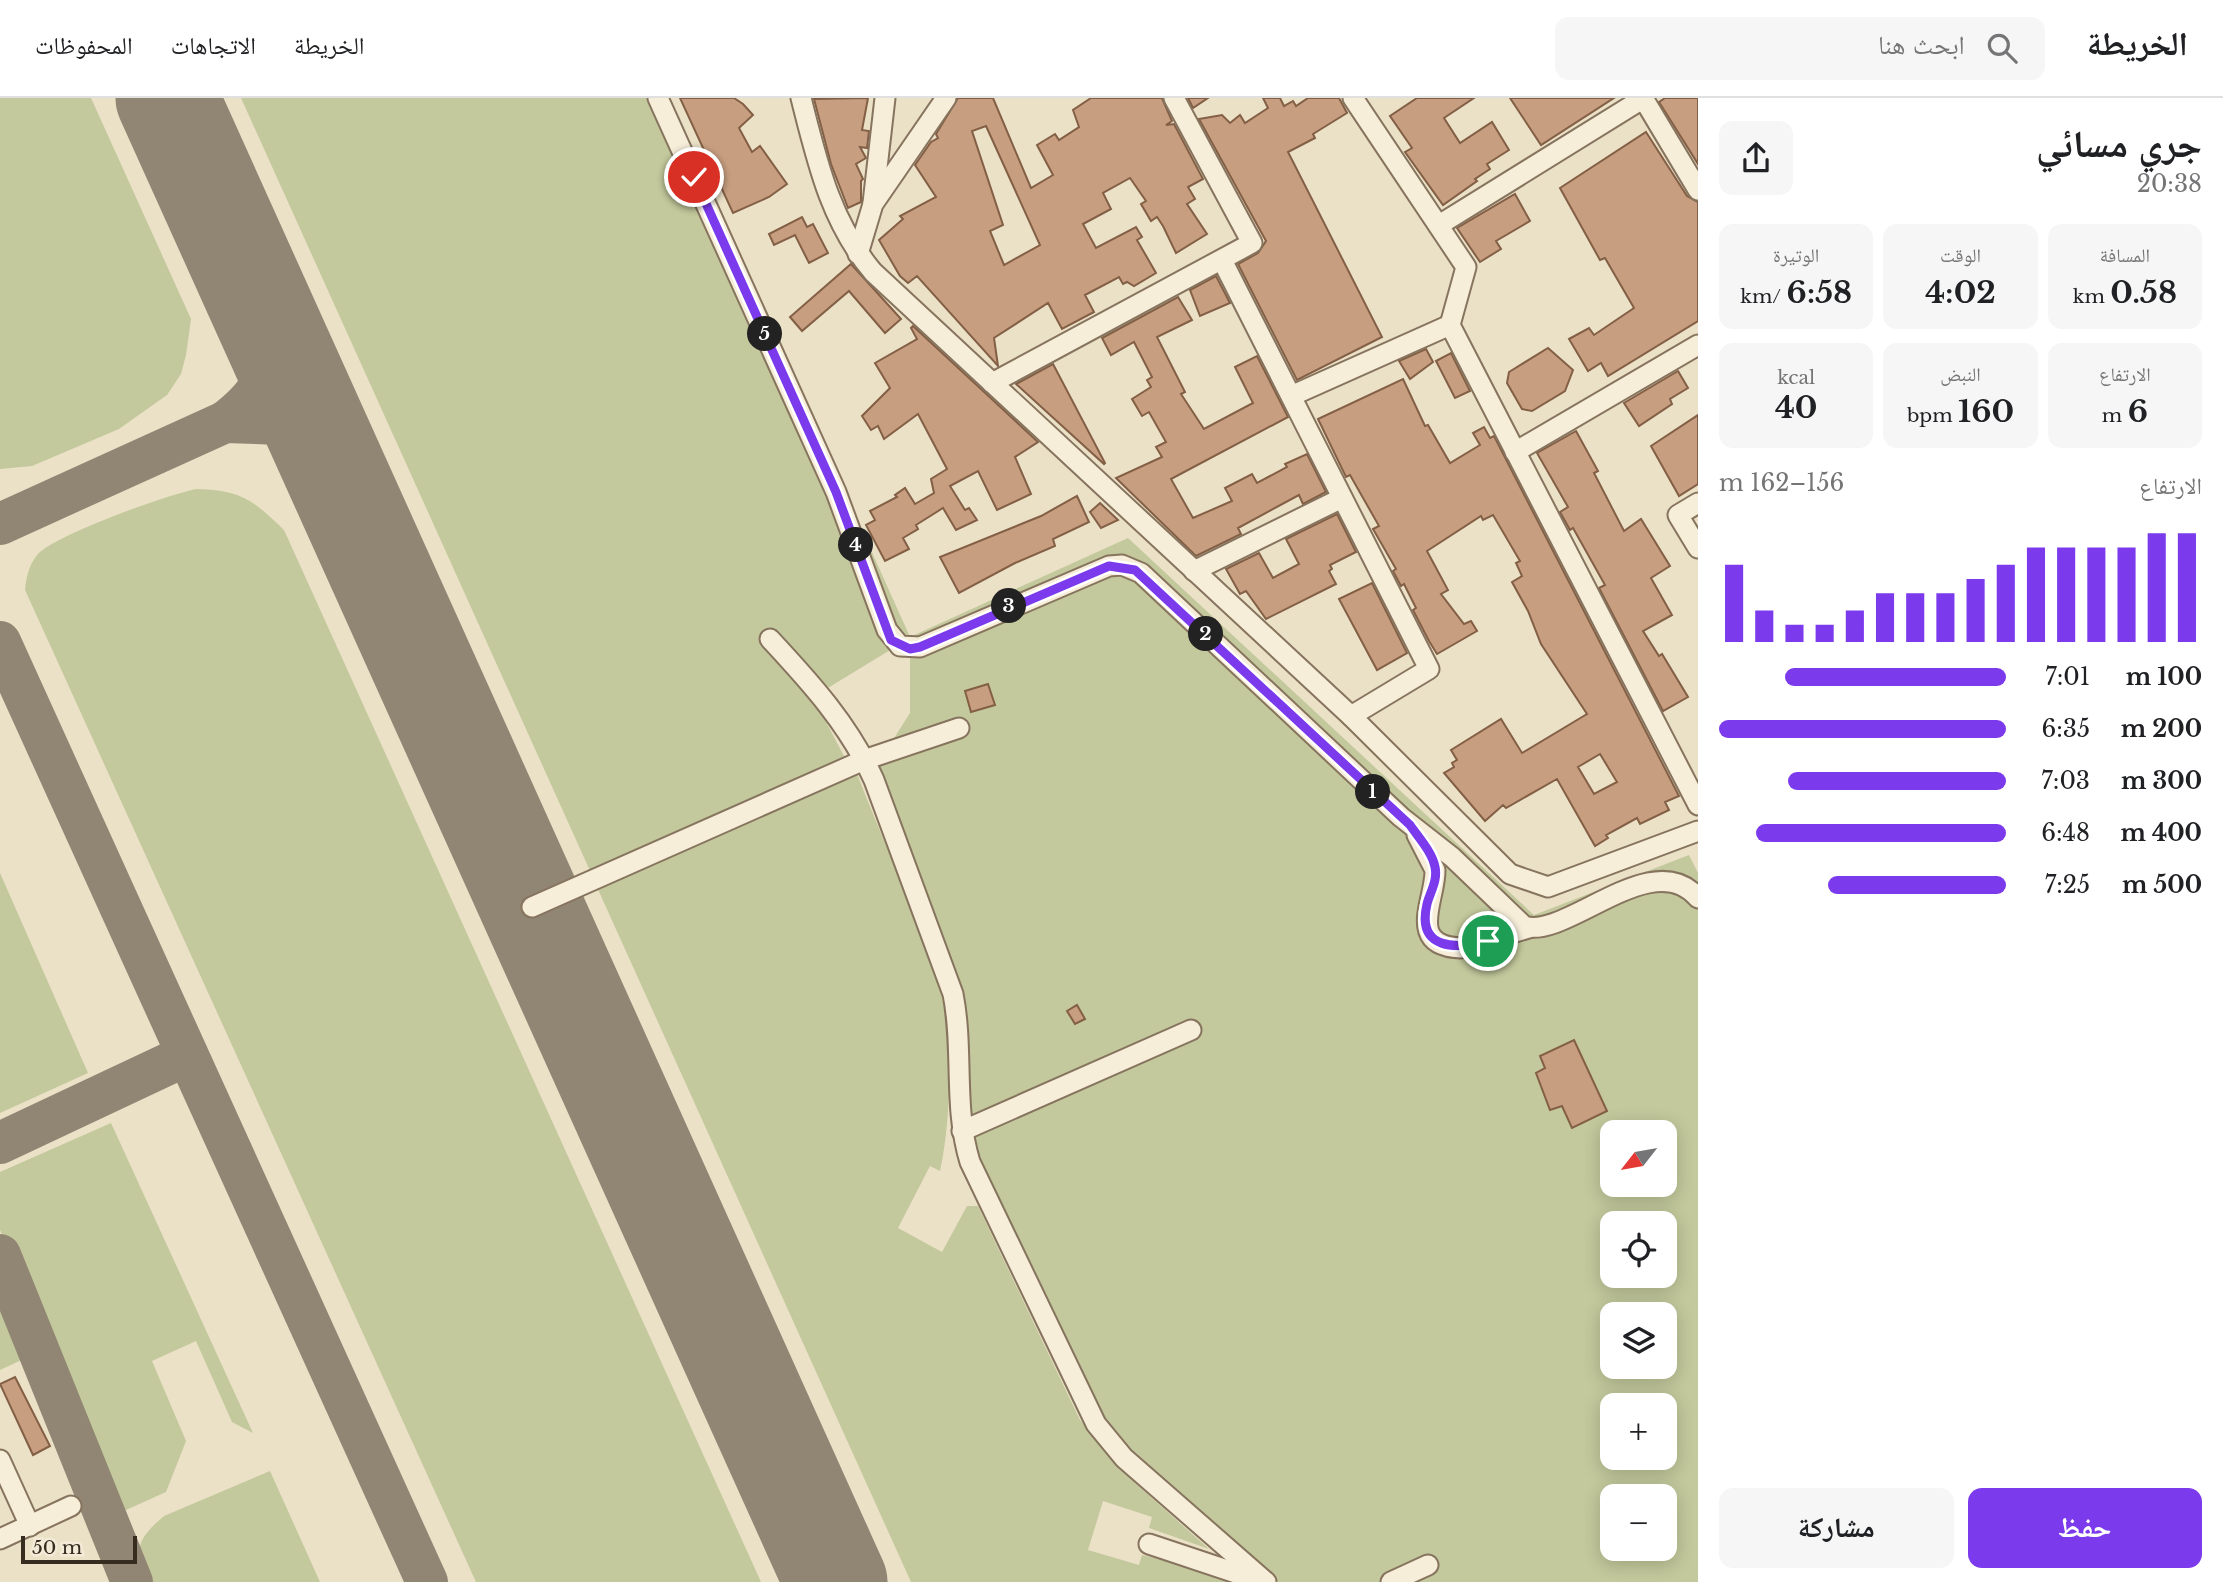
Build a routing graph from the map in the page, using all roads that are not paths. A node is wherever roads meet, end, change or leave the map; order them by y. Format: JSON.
{"nodes":[{"id":1,"x":658,"y":98,"type":"edge"},
{"id":2,"x":801,"y":98,"type":"edge"},
{"id":3,"x":885,"y":98,"type":"edge"},
{"id":4,"x":946,"y":98,"type":"edge"},
{"id":5,"x":1174,"y":98,"type":"edge"},
{"id":6,"x":1353,"y":98,"type":"edge"},
{"id":7,"x":1644,"y":98,"type":"edge"},
{"id":8,"x":1698,"y":190,"type":"edge"},
{"id":9,"x":873,"y":204,"type":"junction"},
{"id":10,"x":1439,"y":225,"type":"junction"},
{"id":11,"x":858,"y":254,"type":"junction"},
{"id":12,"x":1222,"y":260,"type":"junction"},
{"id":13,"x":1450,"y":325,"type":"junction"},
{"id":14,"x":1698,"y":345,"type":"edge"},
{"id":15,"x":992,"y":383,"type":"junction"},
{"id":16,"x":1291,"y":396,"type":"junction"},
{"id":17,"x":1516,"y":452,"type":"junction"},
{"id":18,"x":1342,"y":498,"type":"junction"},
{"id":19,"x":1698,"y":503,"type":"edge"},
{"id":20,"x":1698,"y":548,"type":"edge"},
{"id":21,"x":1194,"y":571,"type":"junction"},
{"id":22,"x":770,"y":639,"type":"dead end"},
{"id":23,"x":1351,"y":716,"type":"junction"},
{"id":24,"x":959,"y":728,"type":"dead end"},
{"id":25,"x":864,"y":760,"type":"junction"},
{"id":26,"x":1698,"y":806,"type":"edge"},
{"id":27,"x":1410,"y":825,"type":"junction"},
{"id":28,"x":1698,"y":831,"type":"edge"},
{"id":29,"x":1698,"y":898,"type":"edge"},
{"id":30,"x":531,"y":907,"type":"dead end"},
{"id":31,"x":1529,"y":928,"type":"junction"},
{"id":32,"x":1191,"y":1030,"type":"dead end"},
{"id":33,"x":962,"y":1131,"type":"junction"},
{"id":34,"x":0,"y":1460,"type":"edge"},
{"id":35,"x":71,"y":1506,"type":"dead end"},
{"id":36,"x":30,"y":1525,"type":"junction"},
{"id":37,"x":0,"y":1539,"type":"edge"},
{"id":38,"x":1149,"y":1544,"type":"dead end"},
{"id":39,"x":1428,"y":1564,"type":"dead end"},
{"id":40,"x":1264,"y":1582,"type":"edge"},
{"id":41,"x":1391,"y":1582,"type":"edge"}],
"edges":[{"from":1,"to":27,"type":"street"},
{"from":2,"to":11,"type":"street"},
{"from":3,"to":9,"type":"street"},
{"from":4,"to":9,"type":"street"},
{"from":5,"to":12,"type":"street"},
{"from":6,"to":10,"type":"street"},
{"from":7,"to":8,"type":"street"},
{"from":7,"to":10,"type":"street"},
{"from":9,"to":11,"type":"street"},
{"from":10,"to":13,"type":"street"},
{"from":11,"to":15,"type":"street"},
{"from":12,"to":15,"type":"street"},
{"from":12,"to":16,"type":"street"},
{"from":13,"to":16,"type":"street"},
{"from":13,"to":17,"type":"street"},
{"from":14,"to":17,"type":"street"},
{"from":15,"to":21,"type":"street"},
{"from":16,"to":18,"type":"street"},
{"from":17,"to":26,"type":"street"},
{"from":18,"to":21,"type":"street"},
{"from":18,"to":23,"type":"street"},
{"from":19,"to":20,"type":"street"},
{"from":21,"to":23,"type":"street"},
{"from":22,"to":25,"type":"street"},
{"from":23,"to":28,"type":"street"},
{"from":24,"to":25,"type":"street"},
{"from":25,"to":30,"type":"street"},
{"from":25,"to":33,"type":"street"},
{"from":27,"to":31,"type":"street"},
{"from":27,"to":31,"type":"street"},
{"from":29,"to":31,"type":"street"},
{"from":32,"to":33,"type":"street"},
{"from":33,"to":40,"type":"street"},
{"from":34,"to":36,"type":"street"},
{"from":35,"to":36,"type":"street"},
{"from":36,"to":37,"type":"street"},
{"from":38,"to":40,"type":"street"},
{"from":39,"to":41,"type":"street"}]}
